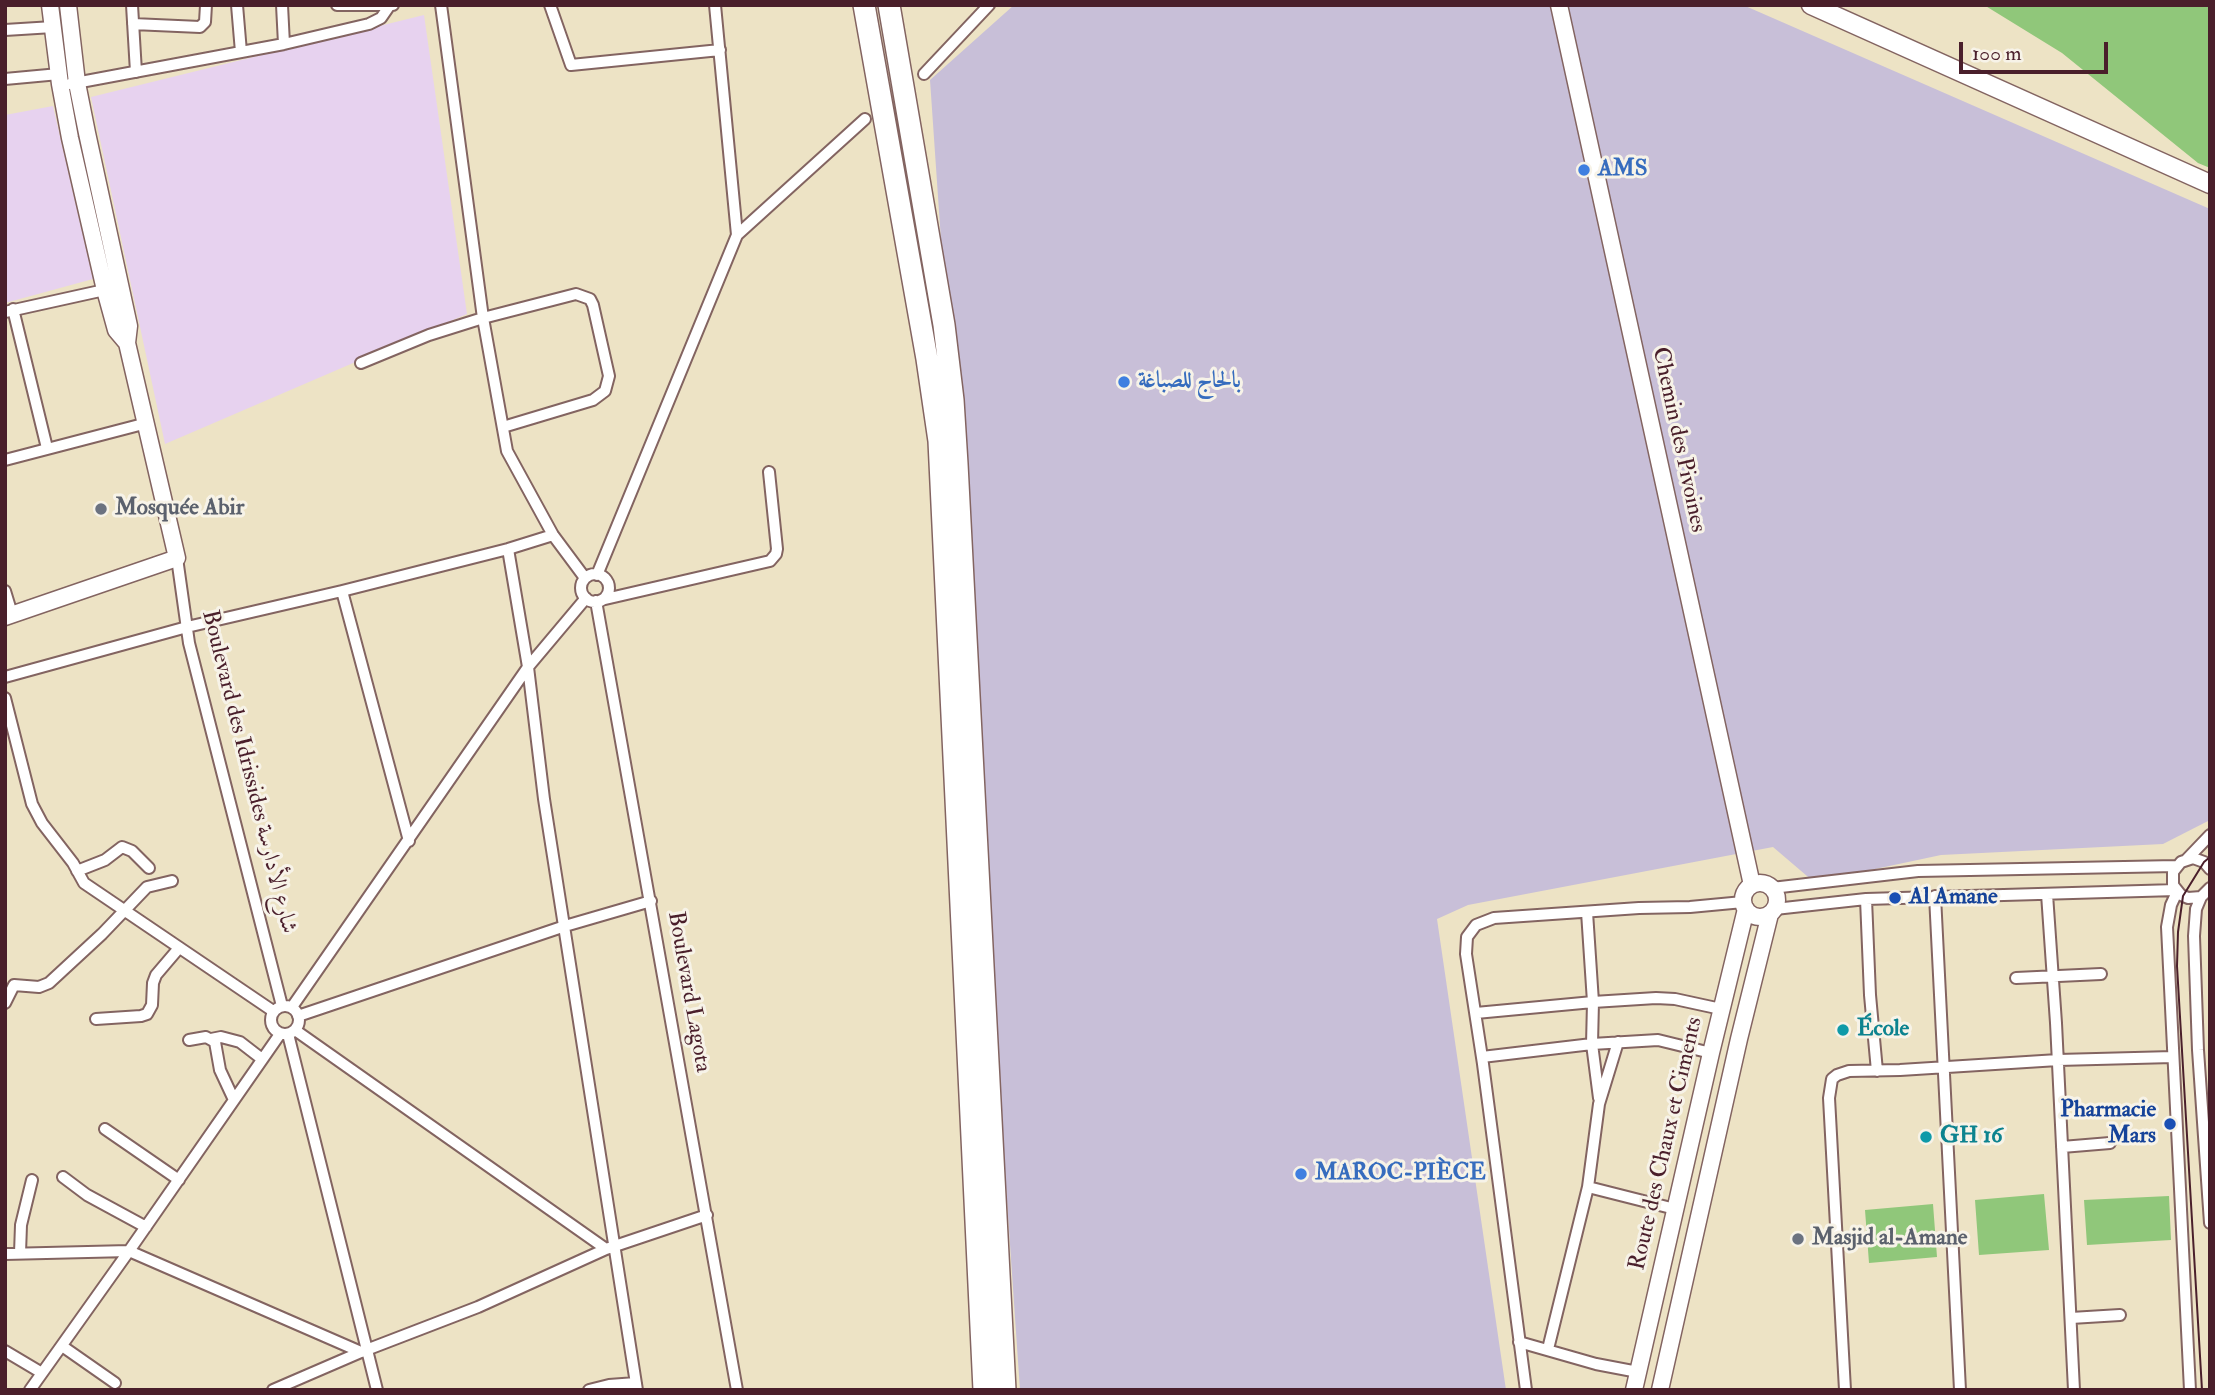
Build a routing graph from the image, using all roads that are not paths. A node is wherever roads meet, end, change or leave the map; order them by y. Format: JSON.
{"nodes":[{"id":1,"x":50,"y":5,"type":"edge"},
{"id":2,"x":68,"y":5,"type":"edge"},
{"id":3,"x":132,"y":5,"type":"edge"},
{"id":4,"x":206,"y":5,"type":"edge"},
{"id":5,"x":237,"y":5,"type":"edge"},
{"id":6,"x":282,"y":5,"type":"edge"},
{"id":7,"x":337,"y":5,"type":"edge"},
{"id":8,"x":391,"y":5,"type":"edge"},
{"id":9,"x":441,"y":5,"type":"edge"},
{"id":10,"x":550,"y":5,"type":"edge"},
{"id":11,"x":715,"y":5,"type":"edge"},
{"id":12,"x":864,"y":5,"type":"edge"},
{"id":13,"x":889,"y":5,"type":"edge"},
{"id":14,"x":989,"y":5,"type":"edge"},
{"id":15,"x":1559,"y":5,"type":"edge"},
{"id":16,"x":1811,"y":5,"type":"edge"},
{"id":17,"x":133,"y":24,"type":"junction"},
{"id":18,"x":53,"y":27,"type":"junction"},
{"id":19,"x":5,"y":30,"type":"edge"},
{"id":20,"x":284,"y":44,"type":"junction"},
{"id":21,"x":720,"y":51,"type":"junction"},
{"id":22,"x":241,"y":52,"type":"junction"},
{"id":23,"x":136,"y":72,"type":"junction"},
{"id":24,"x":924,"y":74,"type":"dead end"},
{"id":25,"x":5,"y":79,"type":"edge"},
{"id":26,"x":66,"y":80,"type":"junction"},
{"id":27,"x":865,"y":119,"type":"dead end"},
{"id":28,"x":2210,"y":184,"type":"edge"},
{"id":29,"x":737,"y":235,"type":"junction"},
{"id":30,"x":112,"y":288,"type":"junction"},
{"id":31,"x":9,"y":310,"type":"edge"},
{"id":32,"x":483,"y":318,"type":"junction"},
{"id":33,"x":361,"y":363,"type":"dead end"},
{"id":34,"x":147,"y":423,"type":"junction"},
{"id":35,"x":503,"y":427,"type":"junction"},
{"id":36,"x":47,"y":448,"type":"junction"},
{"id":37,"x":5,"y":460,"type":"edge"},
{"id":38,"x":769,"y":472,"type":"dead end"},
{"id":39,"x":552,"y":535,"type":"junction"},
{"id":40,"x":508,"y":549,"type":"junction"},
{"id":41,"x":177,"y":558,"type":"junction"},
{"id":42,"x":597,"y":575,"type":"junction"},
{"id":43,"x":586,"y":578,"type":"junction"},
{"id":44,"x":5,"y":591,"type":"edge"},
{"id":45,"x":342,"y":591,"type":"junction"},
{"id":46,"x":594,"y":600,"type":"junction"},
{"id":47,"x":8,"y":616,"type":"edge"},
{"id":48,"x":187,"y":626,"type":"junction"},
{"id":49,"x":528,"y":667,"type":"junction"},
{"id":50,"x":5,"y":677,"type":"edge"},
{"id":51,"x":5,"y":698,"type":"edge"},
{"id":52,"x":2210,"y":835,"type":"edge"},
{"id":53,"x":408,"y":841,"type":"junction"},
{"id":54,"x":2187,"y":859,"type":"junction"},
{"id":55,"x":2176,"y":866,"type":"junction"},
{"id":56,"x":149,"y":868,"type":"dead end"},
{"id":57,"x":2210,"y":869,"type":"edge"},
{"id":58,"x":77,"y":871,"type":"junction"},
{"id":59,"x":172,"y":881,"type":"dead end"},
{"id":60,"x":1752,"y":885,"type":"junction"},
{"id":61,"x":1772,"y":888,"type":"junction"},
{"id":62,"x":2210,"y":888,"type":"edge"},
{"id":63,"x":2177,"y":891,"type":"junction"},
{"id":64,"x":2048,"y":894,"type":"junction"},
{"id":65,"x":1935,"y":896,"type":"junction"},
{"id":66,"x":2201,"y":897,"type":"junction"},
{"id":67,"x":1866,"y":899,"type":"junction"},
{"id":68,"x":651,"y":901,"type":"junction"},
{"id":69,"x":1744,"y":906,"type":"junction"},
{"id":70,"x":1772,"y":911,"type":"junction"},
{"id":71,"x":125,"y":912,"type":"junction"},
{"id":72,"x":1587,"y":912,"type":"junction"},
{"id":73,"x":565,"y":926,"type":"junction"},
{"id":74,"x":179,"y":948,"type":"junction"},
{"id":75,"x":2101,"y":974,"type":"dead end"},
{"id":76,"x":2054,"y":975,"type":"junction"},
{"id":77,"x":2016,"y":978,"type":"dead end"},
{"id":78,"x":1593,"y":1002,"type":"junction"},
{"id":79,"x":5,"y":1003,"type":"edge"},
{"id":80,"x":1721,"y":1009,"type":"junction"},
{"id":81,"x":286,"y":1010,"type":"junction"},
{"id":82,"x":1476,"y":1013,"type":"junction"},
{"id":83,"x":96,"y":1019,"type":"dead end"},
{"id":84,"x":288,"y":1033,"type":"junction"},
{"id":85,"x":211,"y":1039,"type":"junction"},
{"id":86,"x":189,"y":1040,"type":"dead end"},
{"id":87,"x":1618,"y":1042,"type":"junction"},
{"id":88,"x":1592,"y":1044,"type":"junction"},
{"id":89,"x":2204,"y":1049,"type":"edge"},
{"id":90,"x":1711,"y":1053,"type":"junction"},
{"id":91,"x":1482,"y":1057,"type":"junction"},
{"id":92,"x":2173,"y":1057,"type":"junction"},
{"id":93,"x":262,"y":1059,"type":"junction"},
{"id":94,"x":2058,"y":1060,"type":"junction"},
{"id":95,"x":1944,"y":1066,"type":"junction"},
{"id":96,"x":1877,"y":1071,"type":"junction"},
{"id":97,"x":234,"y":1100,"type":"junction"},
{"id":98,"x":1599,"y":1104,"type":"junction"},
{"id":99,"x":105,"y":1129,"type":"dead end"},
{"id":100,"x":2110,"y":1143,"type":"dead end"},
{"id":101,"x":2062,"y":1147,"type":"junction"},
{"id":102,"x":63,"y":1177,"type":"dead end"},
{"id":103,"x":32,"y":1180,"type":"dead end"},
{"id":104,"x":179,"y":1180,"type":"junction"},
{"id":105,"x":1588,"y":1187,"type":"junction"},
{"id":106,"x":1675,"y":1209,"type":"junction"},
{"id":107,"x":707,"y":1215,"type":"junction"},
{"id":108,"x":2210,"y":1223,"type":"edge"},
{"id":109,"x":146,"y":1227,"type":"junction"},
{"id":110,"x":611,"y":1248,"type":"junction"},
{"id":111,"x":130,"y":1251,"type":"junction"},
{"id":112,"x":20,"y":1253,"type":"junction"},
{"id":113,"x":5,"y":1254,"type":"edge"},
{"id":114,"x":2120,"y":1315,"type":"dead end"},
{"id":115,"x":2071,"y":1318,"type":"junction"},
{"id":116,"x":1519,"y":1342,"type":"junction"},
{"id":117,"x":62,"y":1346,"type":"junction"},
{"id":118,"x":1548,"y":1349,"type":"junction"},
{"id":119,"x":5,"y":1351,"type":"edge"},
{"id":120,"x":364,"y":1351,"type":"junction"},
{"id":121,"x":1638,"y":1371,"type":"junction"},
{"id":122,"x":42,"y":1373,"type":"junction"},
{"id":123,"x":115,"y":1383,"type":"dead end"},
{"id":124,"x":637,"y":1386,"type":"edge"},
{"id":125,"x":30,"y":1390,"type":"edge"},
{"id":126,"x":273,"y":1390,"type":"edge"},
{"id":127,"x":377,"y":1390,"type":"edge"},
{"id":128,"x":589,"y":1390,"type":"edge"},
{"id":129,"x":737,"y":1390,"type":"edge"},
{"id":130,"x":984,"y":1390,"type":"edge"},
{"id":131,"x":1005,"y":1390,"type":"edge"},
{"id":132,"x":1526,"y":1390,"type":"edge"},
{"id":133,"x":1634,"y":1390,"type":"edge"},
{"id":134,"x":1660,"y":1390,"type":"edge"},
{"id":135,"x":1845,"y":1390,"type":"edge"},
{"id":136,"x":1959,"y":1390,"type":"edge"},
{"id":137,"x":2074,"y":1390,"type":"edge"},
{"id":138,"x":2190,"y":1390,"type":"edge"}],
"edges":[{"from":1,"to":18,"type":"street","name":"Boulevard des Idrissides شارع الأدارسة"},
{"from":2,"to":26,"type":"street","name":"Boulevard des Idrissides شارع الأدارسة"},
{"from":3,"to":17,"type":"street"},
{"from":4,"to":17,"type":"street"},
{"from":5,"to":22,"type":"street"},
{"from":6,"to":20,"type":"street"},
{"from":7,"to":8,"type":"street"},
{"from":8,"to":20,"type":"street"},
{"from":9,"to":32,"type":"street"},
{"from":10,"to":21,"type":"street"},
{"from":11,"to":21,"type":"street"},
{"from":12,"to":130,"type":"highway"},
{"from":13,"to":131,"type":"highway"},
{"from":14,"to":24,"type":"street"},
{"from":15,"to":60,"type":"street","name":"Chemin des Pivoines"},
{"from":16,"to":28,"type":"main road"},
{"from":17,"to":23,"type":"street"},
{"from":18,"to":19,"type":"street"},
{"from":18,"to":26,"type":"street","name":"Boulevard des Idrissides شارع الأدارسة"},
{"from":20,"to":22,"type":"street"},
{"from":21,"to":29,"type":"street"},
{"from":22,"to":23,"type":"street"},
{"from":23,"to":26,"type":"street"},
{"from":25,"to":26,"type":"street"},
{"from":26,"to":30,"type":"street","name":"Boulevard des Idrissides شارع الأدارسة"},
{"from":27,"to":29,"type":"street"},
{"from":29,"to":42,"type":"street"},
{"from":30,"to":31,"type":"street"},
{"from":30,"to":34,"type":"street","name":"Boulevard des Idrissides شارع الأدارسة"},
{"from":31,"to":36,"type":"street"},
{"from":32,"to":33,"type":"street"},
{"from":32,"to":35,"type":"street"},
{"from":32,"to":35,"type":"street"},
{"from":34,"to":36,"type":"street"},
{"from":34,"to":41,"type":"street","name":"Boulevard des Idrissides شارع الأدارسة"},
{"from":35,"to":39,"type":"street"},
{"from":36,"to":37,"type":"street"},
{"from":38,"to":46,"type":"street"},
{"from":39,"to":40,"type":"street"},
{"from":39,"to":43,"type":"street"},
{"from":40,"to":45,"type":"street"},
{"from":40,"to":49,"type":"street"},
{"from":41,"to":47,"type":"street"},
{"from":41,"to":48,"type":"street","name":"Boulevard des Idrissides شارع الأدارسة"},
{"from":42,"to":43,"type":"street"},
{"from":42,"to":46,"type":"street"},
{"from":43,"to":46,"type":"street"},
{"from":44,"to":47,"type":"street"},
{"from":45,"to":48,"type":"street"},
{"from":45,"to":53,"type":"street"},
{"from":46,"to":49,"type":"street"},
{"from":46,"to":68,"type":"street","name":"Boulevard Lagota"},
{"from":48,"to":50,"type":"street"},
{"from":48,"to":81,"type":"street","name":"Boulevard des Idrissides شارع الأدارسة"},
{"from":49,"to":53,"type":"street"},
{"from":49,"to":73,"type":"street"},
{"from":51,"to":58,"type":"street"},
{"from":52,"to":54,"type":"street"},
{"from":53,"to":81,"type":"street"},
{"from":54,"to":55,"type":"street"},
{"from":54,"to":57,"type":"street"},
{"from":55,"to":61,"type":"street"},
{"from":55,"to":63,"type":"street"},
{"from":56,"to":58,"type":"street"},
{"from":58,"to":71,"type":"street"},
{"from":59,"to":71,"type":"street"},
{"from":60,"to":61,"type":"street"},
{"from":60,"to":69,"type":"street"},
{"from":61,"to":70,"type":"street"},
{"from":62,"to":66,"type":"street"},
{"from":63,"to":64,"type":"street"},
{"from":63,"to":66,"type":"street"},
{"from":63,"to":92,"type":"street"},
{"from":64,"to":65,"type":"street"},
{"from":64,"to":76,"type":"street"},
{"from":65,"to":67,"type":"street"},
{"from":65,"to":95,"type":"street"},
{"from":66,"to":89,"type":"street"},
{"from":67,"to":70,"type":"street"},
{"from":67,"to":96,"type":"street"},
{"from":68,"to":73,"type":"street"},
{"from":68,"to":107,"type":"street","name":"Boulevard Lagota"},
{"from":69,"to":70,"type":"street"},
{"from":69,"to":72,"type":"street"},
{"from":69,"to":80,"type":"street","name":"Route des Chaux et Ciments"},
{"from":70,"to":134,"type":"street","name":"Route des Chaux et Ciments"},
{"from":71,"to":74,"type":"street"},
{"from":71,"to":79,"type":"street"},
{"from":72,"to":78,"type":"street"},
{"from":72,"to":82,"type":"street"},
{"from":73,"to":81,"type":"street"},
{"from":73,"to":110,"type":"street"},
{"from":74,"to":81,"type":"street"},
{"from":74,"to":83,"type":"street"},
{"from":75,"to":76,"type":"street"},
{"from":76,"to":77,"type":"street"},
{"from":76,"to":94,"type":"street"},
{"from":78,"to":80,"type":"street"},
{"from":78,"to":82,"type":"street"},
{"from":78,"to":88,"type":"street"},
{"from":80,"to":90,"type":"street","name":"Route des Chaux et Ciments"},
{"from":81,"to":84,"type":"street"},
{"from":81,"to":84,"type":"street","name":"Boulevard des Idrissides شارع الأدارسة"},
{"from":82,"to":91,"type":"street"},
{"from":84,"to":93,"type":"street"},
{"from":84,"to":110,"type":"street"},
{"from":84,"to":120,"type":"street"},
{"from":85,"to":86,"type":"street"},
{"from":85,"to":93,"type":"street"},
{"from":85,"to":97,"type":"street"},
{"from":87,"to":88,"type":"street"},
{"from":87,"to":90,"type":"street"},
{"from":87,"to":98,"type":"street"},
{"from":88,"to":91,"type":"street"},
{"from":88,"to":98,"type":"street"},
{"from":89,"to":108,"type":"street"},
{"from":90,"to":106,"type":"street","name":"Route des Chaux et Ciments"},
{"from":91,"to":116,"type":"street"},
{"from":92,"to":94,"type":"street"},
{"from":92,"to":138,"type":"street"},
{"from":93,"to":97,"type":"street"},
{"from":94,"to":95,"type":"street"},
{"from":94,"to":101,"type":"street"},
{"from":95,"to":96,"type":"street"},
{"from":95,"to":136,"type":"street"},
{"from":96,"to":135,"type":"street"},
{"from":97,"to":104,"type":"street"},
{"from":98,"to":105,"type":"street"},
{"from":99,"to":104,"type":"street"},
{"from":100,"to":101,"type":"street"},
{"from":101,"to":115,"type":"street"},
{"from":102,"to":109,"type":"street"},
{"from":103,"to":112,"type":"street"},
{"from":104,"to":109,"type":"street"},
{"from":105,"to":106,"type":"street"},
{"from":105,"to":118,"type":"street"},
{"from":106,"to":121,"type":"street","name":"Route des Chaux et Ciments"},
{"from":107,"to":110,"type":"street"},
{"from":107,"to":129,"type":"street","name":"Boulevard Lagota"},
{"from":109,"to":111,"type":"street"},
{"from":110,"to":120,"type":"street"},
{"from":110,"to":124,"type":"street"},
{"from":111,"to":112,"type":"street"},
{"from":111,"to":117,"type":"street"},
{"from":111,"to":120,"type":"street"},
{"from":112,"to":113,"type":"street"},
{"from":114,"to":115,"type":"street"},
{"from":115,"to":137,"type":"street"},
{"from":116,"to":118,"type":"street"},
{"from":116,"to":132,"type":"street"},
{"from":117,"to":122,"type":"street"},
{"from":117,"to":123,"type":"street"},
{"from":118,"to":121,"type":"street"},
{"from":119,"to":122,"type":"street"},
{"from":120,"to":126,"type":"street"},
{"from":120,"to":127,"type":"street"},
{"from":121,"to":133,"type":"street","name":"Route des Chaux et Ciments"},
{"from":122,"to":125,"type":"street"},
{"from":124,"to":128,"type":"street"}]}
